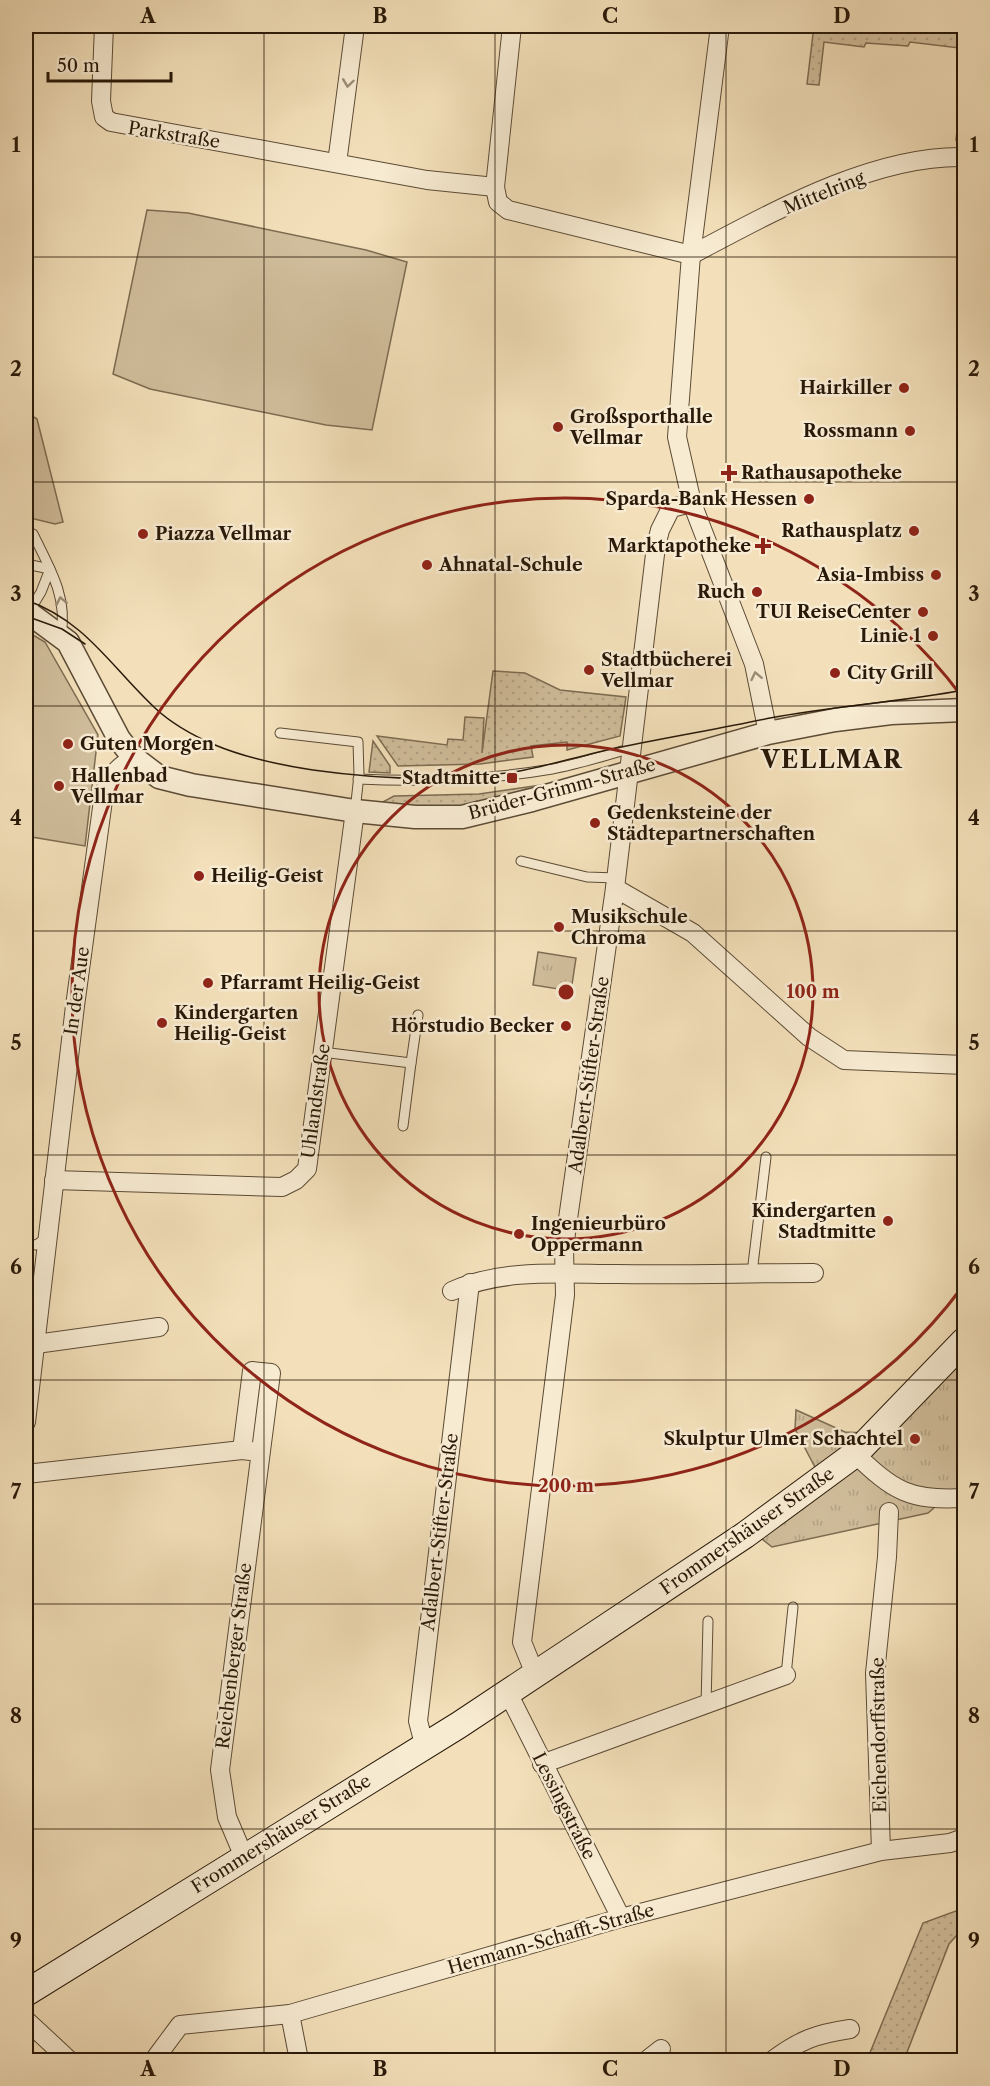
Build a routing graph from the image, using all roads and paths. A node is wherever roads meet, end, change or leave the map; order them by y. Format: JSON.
{"nodes":[{"id":1,"x":104,"y":26,"type":"edge"},
{"id":2,"x":355,"y":26,"type":"edge"},
{"id":3,"x":512,"y":26,"type":"edge"},
{"id":4,"x":720,"y":26,"type":"edge"},
{"id":5,"x":964,"y":157,"type":"edge"},
{"id":6,"x":337,"y":163,"type":"junction"},
{"id":7,"x":495,"y":187,"type":"junction"},
{"id":8,"x":691,"y":255,"type":"junction"},
{"id":9,"x":692,"y":503,"type":"junction"},
{"id":10,"x":26,"y":532,"type":"edge"},
{"id":11,"x":26,"y":564,"type":"edge"},
{"id":12,"x":50,"y":569,"type":"junction"},
{"id":13,"x":27,"y":612,"type":"edge"},
{"id":14,"x":61,"y":634,"type":"junction"},
{"id":15,"x":964,"y":710,"type":"edge"},
{"id":16,"x":280,"y":733,"type":"dead end"},
{"id":17,"x":768,"y":733,"type":"junction"},
{"id":18,"x":633,"y":748,"type":"junction"},
{"id":19,"x":134,"y":758,"type":"junction"},
{"id":20,"x":630,"y":771,"type":"junction"},
{"id":21,"x":358,"y":779,"type":"junction"},
{"id":22,"x":355,"y":811,"type":"junction"},
{"id":23,"x":521,"y":861,"type":"dead end"},
{"id":24,"x":616,"y":883,"type":"junction"},
{"id":25,"x":418,"y":1015,"type":"dead end"},
{"id":26,"x":322,"y":1052,"type":"junction"},
{"id":27,"x":411,"y":1063,"type":"junction"},
{"id":28,"x":964,"y":1065,"type":"edge"},
{"id":29,"x":403,"y":1126,"type":"dead end"},
{"id":30,"x":766,"y":1156,"type":"dead end"},
{"id":31,"x":54,"y":1180,"type":"junction"},
{"id":32,"x":48,"y":1237,"type":"junction"},
{"id":33,"x":26,"y":1244,"type":"edge"},
{"id":34,"x":565,"y":1272,"type":"junction"},
{"id":35,"x":752,"y":1273,"type":"junction"},
{"id":36,"x":814,"y":1273,"type":"dead end"},
{"id":37,"x":470,"y":1283,"type":"junction"},
{"id":38,"x":452,"y":1291,"type":"dead end"},
{"id":39,"x":159,"y":1327,"type":"dead end"},
{"id":40,"x":964,"y":1341,"type":"edge"},
{"id":41,"x":36,"y":1344,"type":"junction"},
{"id":42,"x":26,"y":1422,"type":"edge"},
{"id":43,"x":855,"y":1454,"type":"junction"},
{"id":44,"x":26,"y":1474,"type":"edge"},
{"id":45,"x":964,"y":1498,"type":"edge"},
{"id":46,"x":889,"y":1512,"type":"dead end"},
{"id":47,"x":793,"y":1607,"type":"dead end"},
{"id":48,"x":708,"y":1621,"type":"dead end"},
{"id":49,"x":535,"y":1674,"type":"junction"},
{"id":50,"x":786,"y":1675,"type":"joint"},
{"id":51,"x":508,"y":1693,"type":"junction"},
{"id":52,"x":706,"y":1706,"type":"junction"},
{"id":53,"x":424,"y":1744,"type":"junction"},
{"id":54,"x":542,"y":1764,"type":"junction"},
{"id":55,"x":964,"y":1838,"type":"edge"},
{"id":56,"x":881,"y":1851,"type":"junction"},
{"id":57,"x":244,"y":1857,"type":"junction"},
{"id":58,"x":621,"y":1918,"type":"junction"},
{"id":59,"x":26,"y":1994,"type":"edge"},
{"id":60,"x":290,"y":2014,"type":"junction"},
{"id":61,"x":26,"y":2020,"type":"edge"},
{"id":62,"x":850,"y":2029,"type":"dead end"},
{"id":63,"x":69,"y":2061,"type":"edge"},
{"id":64,"x":154,"y":2061,"type":"edge"},
{"id":65,"x":299,"y":2061,"type":"edge"},
{"id":66,"x":772,"y":2061,"type":"edge"}],
"edges":[{"from":1,"to":6,"type":"street","name":"Parkstraße"},
{"from":2,"to":6,"type":"street","one_way":true},
{"from":3,"to":7,"type":"street"},
{"from":4,"to":8,"type":"street"},
{"from":5,"to":8,"type":"street","name":"Mittelring"},
{"from":6,"to":7,"type":"street","name":"Parkstraße"},
{"from":7,"to":8,"type":"street"},
{"from":8,"to":9,"type":"street"},
{"from":17,"to":9,"type":"street","one_way":true},
{"from":9,"to":18,"type":"street"},
{"from":10,"to":12,"type":"lane"},
{"from":11,"to":12,"type":"lane"},
{"from":12,"to":13,"type":"lane"},
{"from":14,"to":12,"type":"lane","one_way":true},
{"from":13,"to":14,"type":"street","name":"Brüder-Grimm-Straße"},
{"from":14,"to":19,"type":"street","name":"Brüder-Grimm-Straße"},
{"from":15,"to":17,"type":"street","name":"Brüder-Grimm-Straße"},
{"from":16,"to":21,"type":"lane"},
{"from":17,"to":20,"type":"street","name":"Brüder-Grimm-Straße"},
{"from":18,"to":20,"type":"street","name":"Adalbert-Stifter-Straße"},
{"from":18,"to":21,"type":"lane"},
{"from":19,"to":22,"type":"street","name":"Brüder-Grimm-Straße"},
{"from":19,"to":31,"type":"street","name":"In der Aue"},
{"from":20,"to":22,"type":"street","name":"Brüder-Grimm-Straße"},
{"from":20,"to":24,"type":"street","name":"Adalbert-Stifter-Straße"},
{"from":21,"to":22,"type":"lane"},
{"from":22,"to":26,"type":"street","name":"Uhlandstraße"},
{"from":23,"to":24,"type":"lane"},
{"from":24,"to":28,"type":"street"},
{"from":24,"to":34,"type":"street","name":"Adalbert-Stifter-Straße"},
{"from":25,"to":27,"type":"lane"},
{"from":26,"to":27,"type":"lane"},
{"from":26,"to":31,"type":"street","name":"Uhlandstraße"},
{"from":27,"to":29,"type":"lane"},
{"from":30,"to":35,"type":"lane"},
{"from":31,"to":32,"type":"street","name":"In der Aue"},
{"from":32,"to":33,"type":"lane"},
{"from":32,"to":41,"type":"street","name":"In der Aue"},
{"from":34,"to":35,"type":"street"},
{"from":34,"to":37,"type":"street"},
{"from":34,"to":49,"type":"street","name":"Adalbert-Stifter-Straße"},
{"from":35,"to":36,"type":"street"},
{"from":37,"to":38,"type":"street"},
{"from":37,"to":53,"type":"street","name":"Adalbert-Stifter-Straße"},
{"from":39,"to":41,"type":"street"},
{"from":40,"to":43,"type":"main road","name":"Frommershäuser Straße"},
{"from":41,"to":42,"type":"street","name":"In der Aue"},
{"from":43,"to":45,"type":"street"},
{"from":43,"to":49,"type":"main road","name":"Frommershäuser Straße"},
{"from":44,"to":57,"type":"street","name":"Reichenberger Straße"},
{"from":46,"to":56,"type":"street","name":"Eichendorffstraße"},
{"from":47,"to":50,"type":"lane"},
{"from":48,"to":52,"type":"lane"},
{"from":49,"to":51,"type":"main road","name":"Frommershäuser Straße"},
{"from":50,"to":52,"type":"street"},
{"from":51,"to":53,"type":"main road","name":"Frommershäuser Straße"},
{"from":51,"to":54,"type":"street","name":"Lessingstraße"},
{"from":52,"to":54,"type":"street"},
{"from":53,"to":57,"type":"main road","name":"Frommershäuser Straße"},
{"from":54,"to":58,"type":"street","name":"Lessingstraße"},
{"from":55,"to":56,"type":"street","name":"Hermann-Schafft-Straße"},
{"from":56,"to":58,"type":"street","name":"Hermann-Schafft-Straße"},
{"from":57,"to":59,"type":"main road","name":"Frommershäuser Straße"},
{"from":58,"to":60,"type":"street","name":"Hermann-Schafft-Straße"},
{"from":60,"to":64,"type":"street","name":"Hermann-Schafft-Straße"},
{"from":60,"to":65,"type":"street"},
{"from":61,"to":63,"type":"street"},
{"from":62,"to":66,"type":"street"}]}
